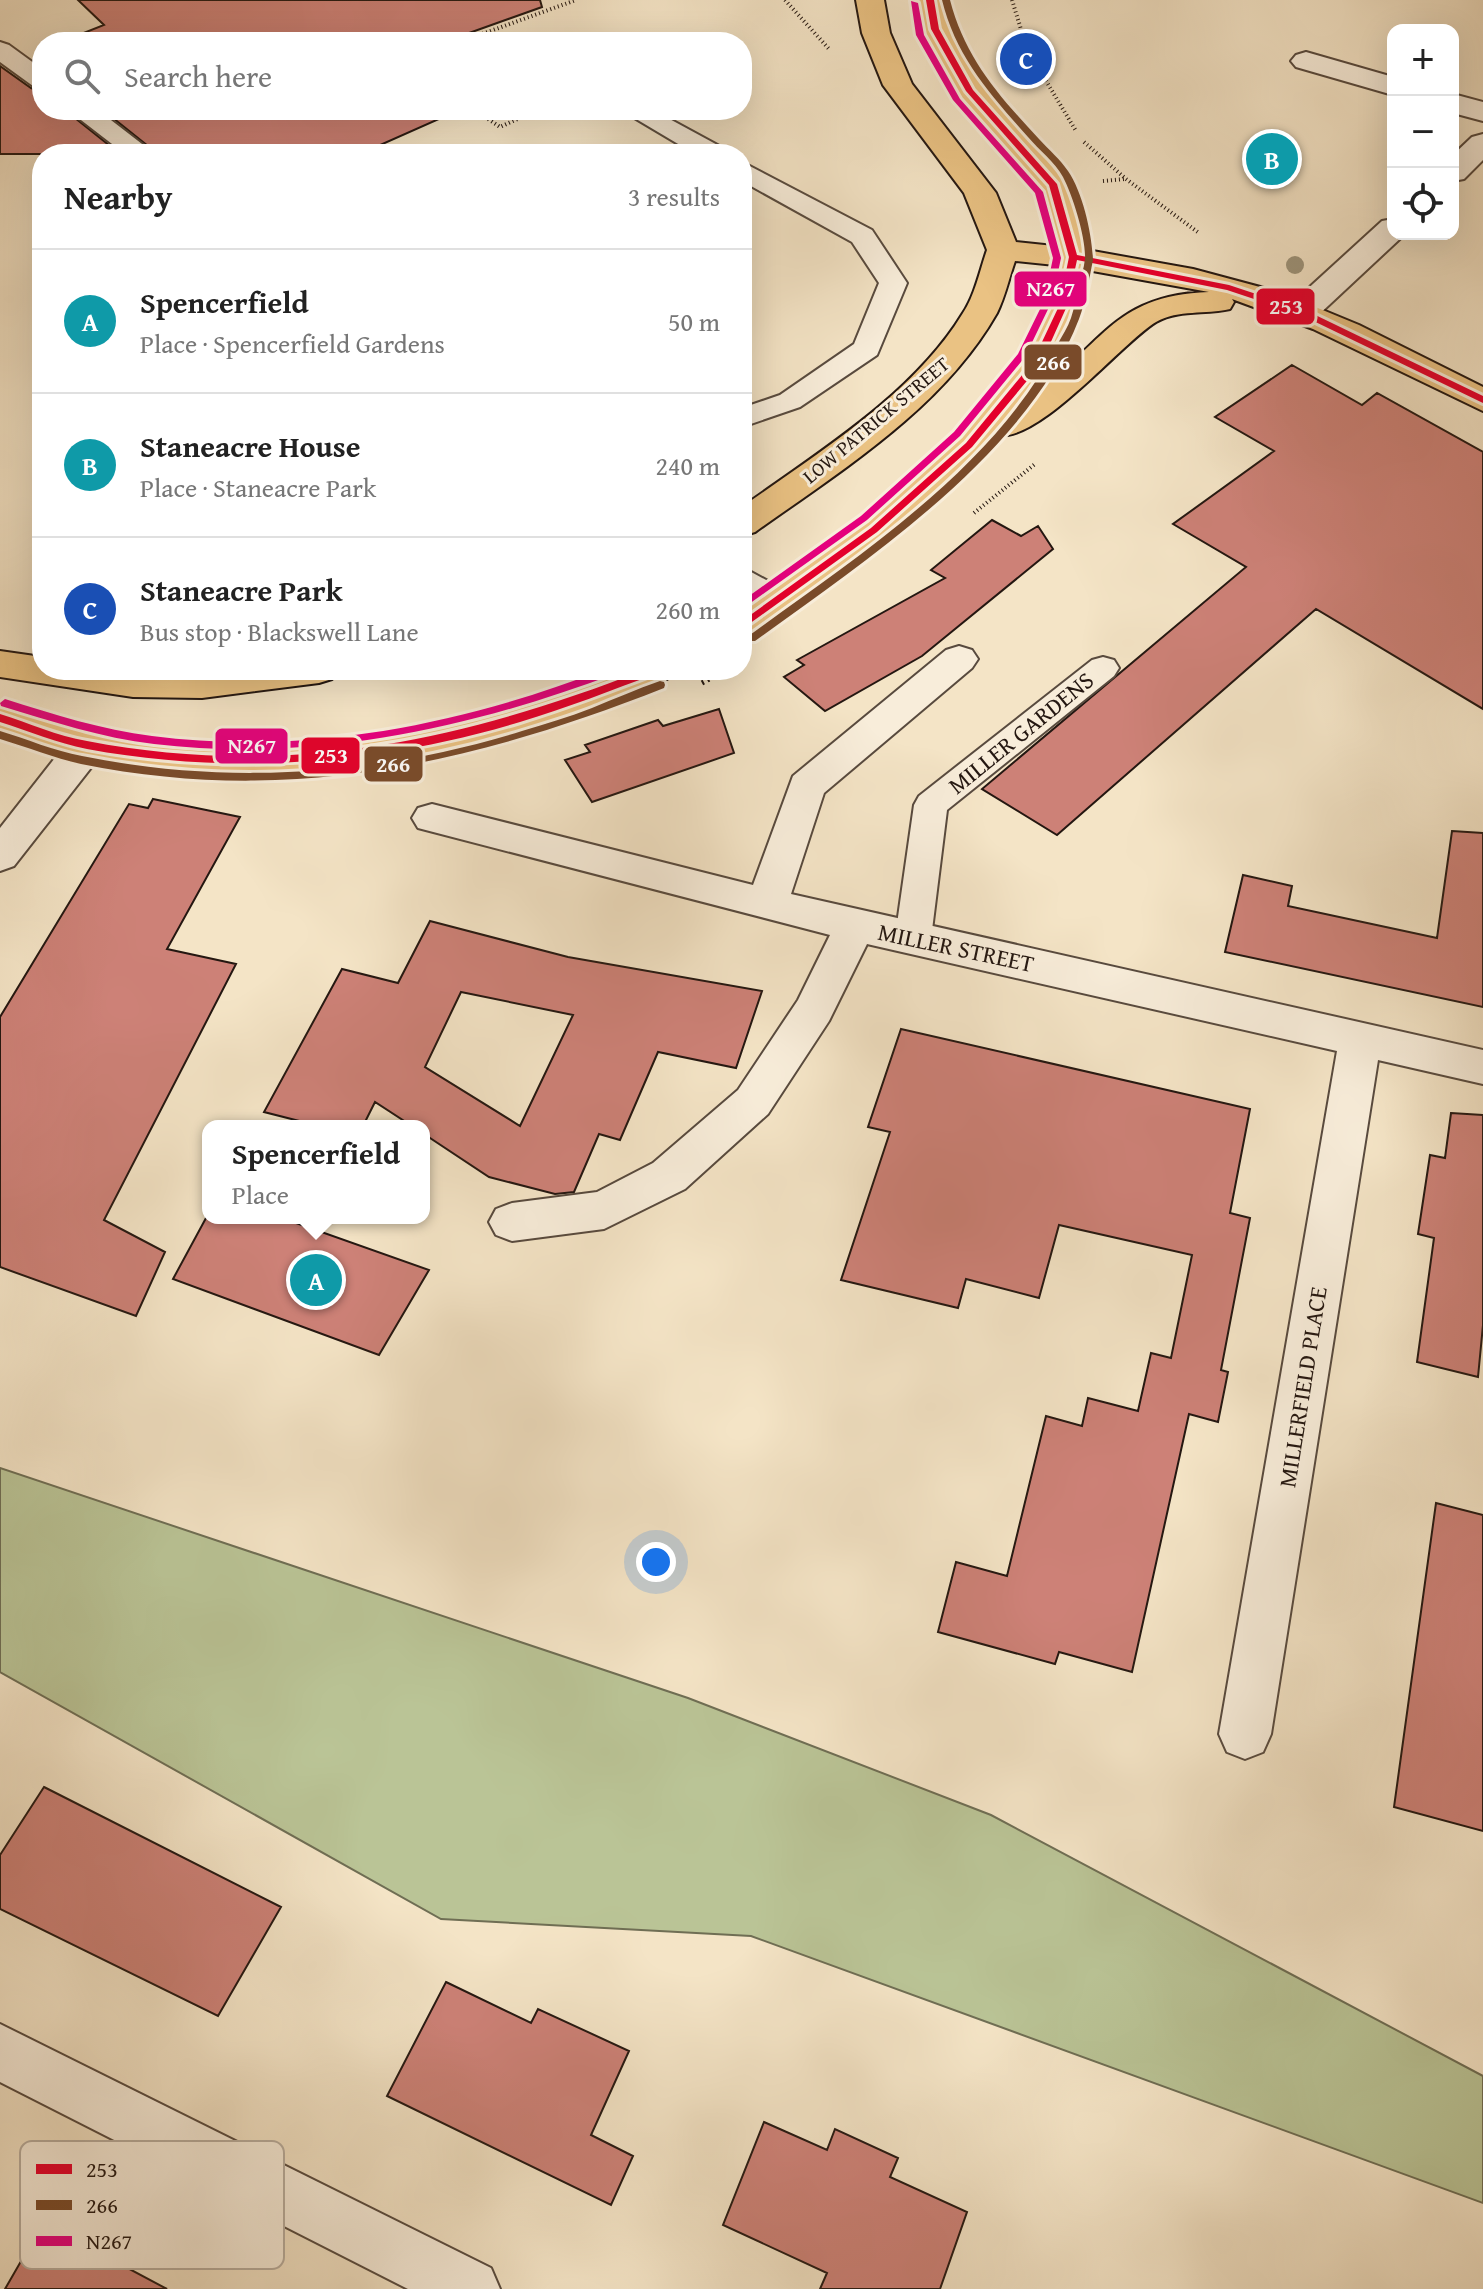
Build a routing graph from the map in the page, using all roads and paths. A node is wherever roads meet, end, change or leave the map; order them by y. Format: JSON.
{"nodes":[{"id":1,"x":576,"y":0,"type":"edge"},
{"id":2,"x":870,"y":0,"type":"edge"},
{"id":3,"x":930,"y":0,"type":"edge"},
{"id":4,"x":1012,"y":0,"type":"edge"},
{"id":5,"x":488,"y":32,"type":"edge"},
{"id":6,"x":0,"y":50,"type":"edge"},
{"id":7,"x":1306,"y":61,"type":"dead end"},
{"id":8,"x":32,"y":74,"type":"edge"},
{"id":9,"x":1387,"y":84,"type":"edge"},
{"id":10,"x":1459,"y":105,"type":"edge"},
{"id":11,"x":1483,"y":112,"type":"edge"},
{"id":12,"x":95,"y":120,"type":"edge"},
{"id":13,"x":490,"y":120,"type":"edge"},
{"id":14,"x":515,"y":120,"type":"edge"},
{"id":15,"x":652,"y":120,"type":"edge"},
{"id":16,"x":1483,"y":143,"type":"edge"},
{"id":17,"x":128,"y":144,"type":"edge"},
{"id":18,"x":696,"y":144,"type":"edge"},
{"id":19,"x":1457,"y":168,"type":"edge"},
{"id":20,"x":752,"y":176,"type":"edge"},
{"id":21,"x":1126,"y":179,"type":"dead end"},
{"id":22,"x":1387,"y":233,"type":"edge"},
{"id":23,"x":1003,"y":250,"type":"junction"},
{"id":24,"x":1073,"y":257,"type":"junction"},
{"id":25,"x":1293,"y":309,"type":"junction"},
{"id":26,"x":1483,"y":400,"type":"edge"},
{"id":27,"x":752,"y":414,"type":"edge"},
{"id":28,"x":969,"y":445,"type":"junction"},
{"id":29,"x":752,"y":517,"type":"edge"},
{"id":30,"x":752,"y":584,"type":"edge"},
{"id":31,"x":777,"y":600,"type":"junction"},
{"id":32,"x":752,"y":619,"type":"edge"},
{"id":33,"x":959,"y":659,"type":"dead end"},
{"id":34,"x":0,"y":664,"type":"edge"},
{"id":35,"x":1103,"y":668,"type":"dead end"},
{"id":36,"x":32,"y":669,"type":"edge"},
{"id":37,"x":106,"y":680,"type":"edge"},
{"id":38,"x":241,"y":680,"type":"edge"},
{"id":39,"x":633,"y":680,"type":"edge"},
{"id":40,"x":133,"y":684,"type":"junction"},
{"id":41,"x":0,"y":718,"type":"edge"},
{"id":42,"x":87,"y":745,"type":"junction"},
{"id":43,"x":432,"y":818,"type":"dead end"},
{"id":44,"x":0,"y":856,"type":"edge"},
{"id":45,"x":767,"y":904,"type":"junction"},
{"id":46,"x":855,"y":926,"type":"junction"},
{"id":47,"x":913,"y":938,"type":"junction"},
{"id":48,"x":1360,"y":1040,"type":"junction"},
{"id":49,"x":1483,"y":1067,"type":"edge"},
{"id":50,"x":512,"y":1222,"type":"dead end"},
{"id":51,"x":1245,"y":1734,"type":"dead end"},
{"id":52,"x":0,"y":2052,"type":"edge"},
{"id":53,"x":176,"y":2141,"type":"edge"},
{"id":54,"x":284,"y":2195,"type":"edge"},
{"id":55,"x":470,"y":2289,"type":"edge"}],
"edges":[{"from":1,"to":5,"type":"path"},
{"from":2,"to":23,"type":"main road"},
{"from":3,"to":24,"type":"main road"},
{"from":4,"to":21,"type":"path"},
{"from":6,"to":8,"type":"lane"},
{"from":7,"to":9,"type":"street"},
{"from":10,"to":11,"type":"street"},
{"from":12,"to":17,"type":"lane"},
{"from":13,"to":14,"type":"path"},
{"from":15,"to":18,"type":"lane"},
{"from":16,"to":19,"type":"street"},
{"from":20,"to":27,"type":"lane"},
{"from":22,"to":25,"type":"street"},
{"from":23,"to":24,"type":"main road"},
{"from":23,"to":29,"type":"main road","name":"LOW PATRICK STREET"},
{"from":24,"to":25,"type":"main road"},
{"from":24,"to":28,"type":"main road"},
{"from":25,"to":26,"type":"main road"},
{"from":25,"to":28,"type":"main road"},
{"from":28,"to":31,"type":"main road"},
{"from":30,"to":31,"type":"lane"},
{"from":31,"to":32,"type":"main road"},
{"from":33,"to":45,"type":"street"},
{"from":34,"to":36,"type":"main road"},
{"from":35,"to":47,"type":"lane","name":"MILLER GARDENS"},
{"from":37,"to":40,"type":"main road"},
{"from":38,"to":40,"type":"main road"},
{"from":39,"to":42,"type":"main road"},
{"from":40,"to":42,"type":"main road"},
{"from":41,"to":42,"type":"main road"},
{"from":42,"to":44,"type":"street"},
{"from":43,"to":45,"type":"street","name":"MILLER STREET"},
{"from":45,"to":46,"type":"street","name":"MILLER STREET"},
{"from":46,"to":47,"type":"street","name":"MILLER STREET"},
{"from":46,"to":50,"type":"street"},
{"from":47,"to":48,"type":"street","name":"MILLER STREET"},
{"from":48,"to":49,"type":"street","name":"MILLER STREET"},
{"from":48,"to":51,"type":"street","name":"MILLERFIELD PLACE"},
{"from":52,"to":53,"type":"street"},
{"from":54,"to":55,"type":"street"}]}
